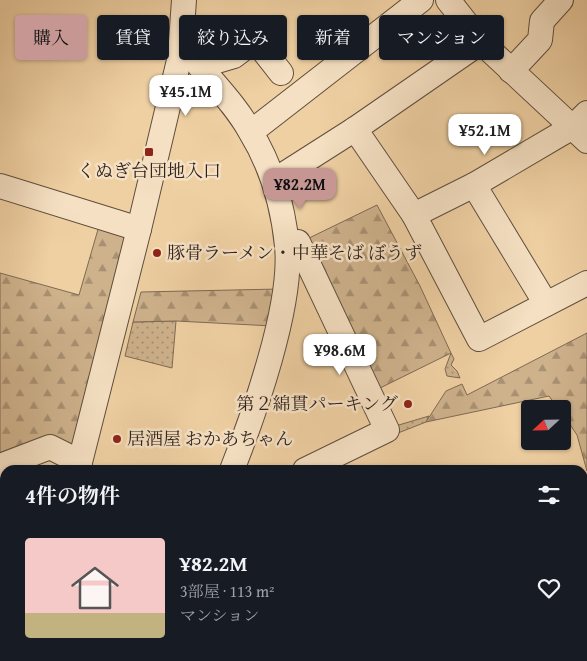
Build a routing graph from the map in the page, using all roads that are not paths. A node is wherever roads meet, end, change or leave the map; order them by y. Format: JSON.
{"nodes":[{"id":1,"x":184,"y":0,"type":"edge"},
{"id":2,"x":421,"y":0,"type":"edge"},
{"id":3,"x":448,"y":0,"type":"edge"},
{"id":4,"x":561,"y":0,"type":"edge"},
{"id":5,"x":460,"y":15,"type":"edge"},
{"id":6,"x":455,"y":60,"type":"edge"},
{"id":7,"x":500,"y":60,"type":"edge"},
{"id":8,"x":190,"y":61,"type":"junction"},
{"id":9,"x":511,"y":71,"type":"junction"},
{"id":10,"x":281,"y":73,"type":"dead end"},
{"id":11,"x":582,"y":127,"type":"edge"},
{"id":12,"x":355,"y":129,"type":"junction"},
{"id":13,"x":251,"y":132,"type":"junction"},
{"id":14,"x":275,"y":180,"type":"junction"},
{"id":15,"x":474,"y":185,"type":"junction"},
{"id":16,"x":0,"y":186,"type":"edge"},
{"id":17,"x":414,"y":215,"type":"junction"},
{"id":18,"x":139,"y":229,"type":"junction"},
{"id":19,"x":287,"y":246,"type":"junction"},
{"id":20,"x":587,"y":283,"type":"edge"},
{"id":21,"x":546,"y":304,"type":"junction"},
{"id":22,"x":3,"y":465,"type":"edge"},
{"id":23,"x":77,"y":465,"type":"edge"},
{"id":24,"x":79,"y":465,"type":"edge"},
{"id":25,"x":234,"y":465,"type":"edge"},
{"id":26,"x":314,"y":465,"type":"edge"}],
"edges":[{"from":1,"to":8,"type":"street"},
{"from":2,"to":13,"type":"street"},
{"from":3,"to":5,"type":"street"},
{"from":4,"to":9,"type":"street"},
{"from":6,"to":12,"type":"street"},
{"from":7,"to":9,"type":"street"},
{"from":8,"to":10,"type":"street"},
{"from":8,"to":13,"type":"street"},
{"from":8,"to":18,"type":"street"},
{"from":9,"to":11,"type":"street"},
{"from":11,"to":15,"type":"street"},
{"from":12,"to":14,"type":"street"},
{"from":12,"to":17,"type":"street"},
{"from":13,"to":14,"type":"street"},
{"from":14,"to":19,"type":"street"},
{"from":15,"to":17,"type":"street"},
{"from":15,"to":21,"type":"street"},
{"from":16,"to":18,"type":"street"},
{"from":17,"to":21,"type":"street"},
{"from":18,"to":24,"type":"street"},
{"from":19,"to":25,"type":"street"},
{"from":19,"to":26,"type":"street"},
{"from":20,"to":21,"type":"street"},
{"from":22,"to":23,"type":"street"}]}
